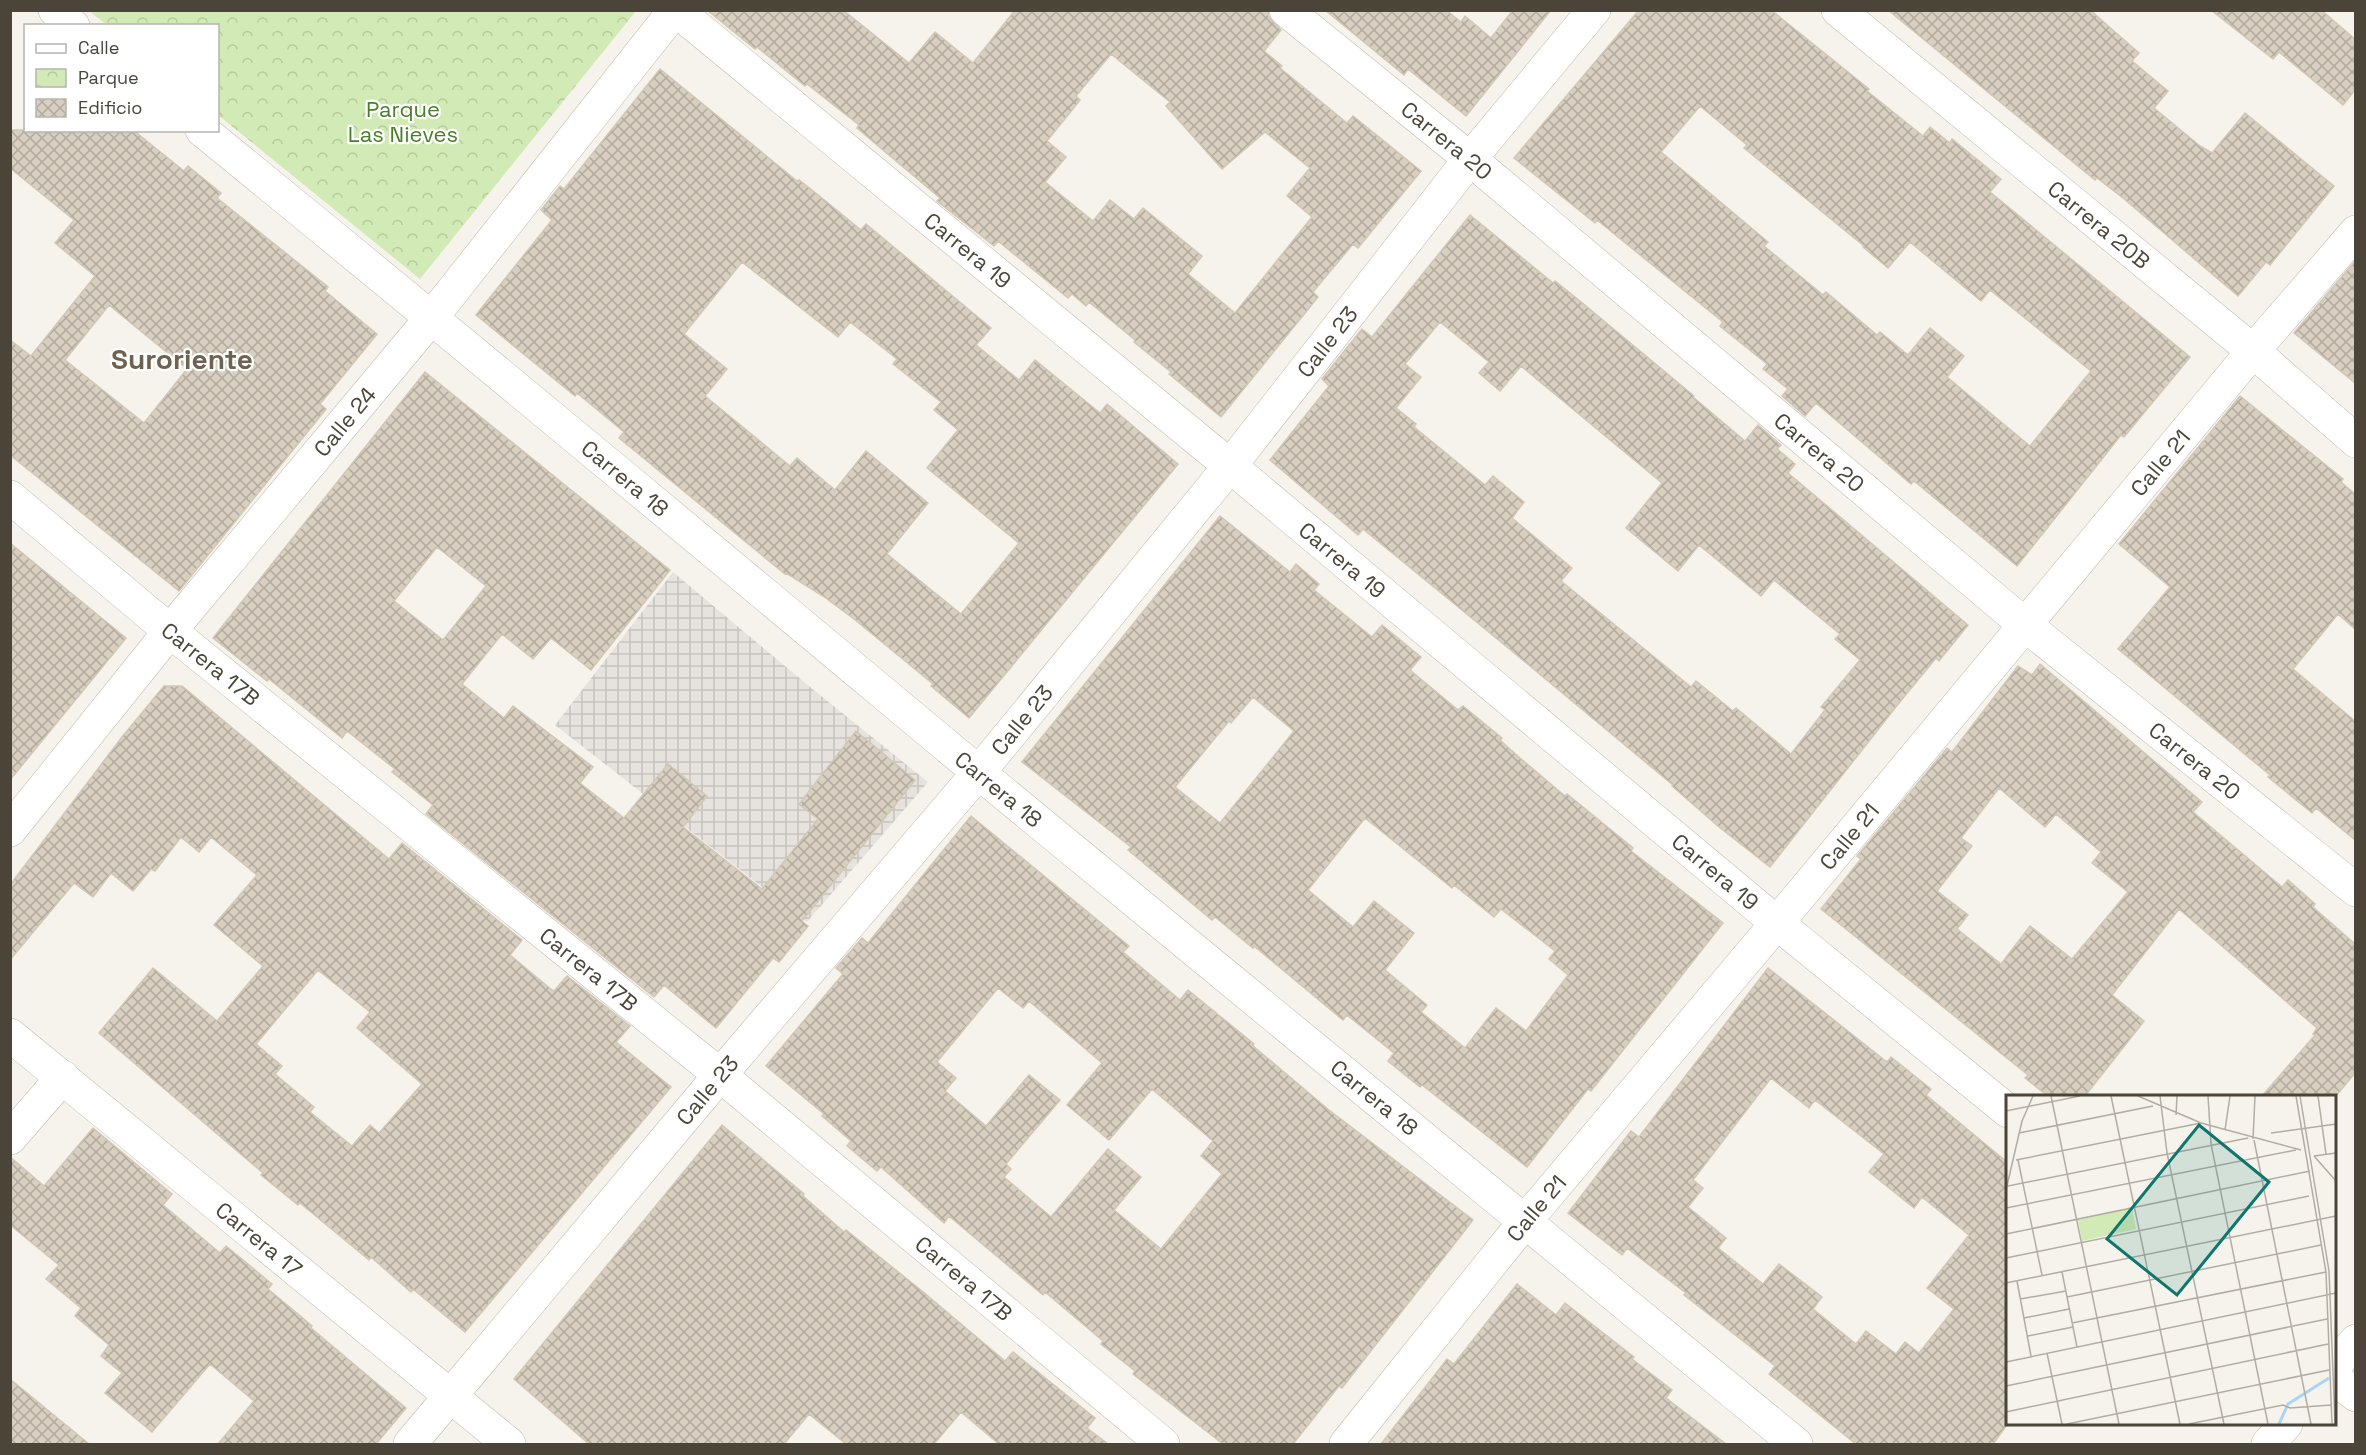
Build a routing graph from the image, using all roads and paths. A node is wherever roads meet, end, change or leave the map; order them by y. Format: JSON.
{"nodes":[{"id":1,"x":55,"y":10,"type":"edge"},
{"id":2,"x":676,"y":10,"type":"edge"},
{"id":3,"x":1286,"y":10,"type":"edge"},
{"id":4,"x":1594,"y":10,"type":"edge"},
{"id":5,"x":1838,"y":10,"type":"edge"},
{"id":6,"x":71,"y":24,"type":"edge"},
{"id":7,"x":204,"y":132,"type":"edge"},
{"id":8,"x":1470,"y":159,"type":"junction"},
{"id":9,"x":2355,"y":232,"type":"edge"},
{"id":10,"x":432,"y":317,"type":"junction"},
{"id":11,"x":2253,"y":351,"type":"junction"},
{"id":12,"x":2355,"y":441,"type":"edge"},
{"id":13,"x":1230,"y":466,"type":"junction"},
{"id":14,"x":10,"y":497,"type":"edge"},
{"id":15,"x":2024,"y":624,"type":"junction"},
{"id":16,"x":170,"y":631,"type":"junction"},
{"id":17,"x":979,"y":772,"type":"junction"},
{"id":18,"x":10,"y":830,"type":"edge"},
{"id":19,"x":2355,"y":890,"type":"edge"},
{"id":20,"x":1777,"y":923,"type":"junction"},
{"id":21,"x":10,"y":1035,"type":"edge"},
{"id":22,"x":720,"y":1075,"type":"junction"},
{"id":23,"x":63,"y":1077,"type":"junction"},
{"id":24,"x":2006,"y":1110,"type":"edge"},
{"id":25,"x":10,"y":1138,"type":"edge"},
{"id":26,"x":1526,"y":1220,"type":"junction"},
{"id":27,"x":2355,"y":1341,"type":"edge"},
{"id":28,"x":2336,"y":1364,"type":"edge"},
{"id":29,"x":2336,"y":1380,"type":"edge"},
{"id":30,"x":2355,"y":1395,"type":"edge"},
{"id":31,"x":450,"y":1397,"type":"junction"},
{"id":32,"x":2285,"y":1425,"type":"edge"},
{"id":33,"x":410,"y":1444,"type":"edge"},
{"id":34,"x":509,"y":1444,"type":"edge"},
{"id":35,"x":1162,"y":1444,"type":"edge"},
{"id":36,"x":1346,"y":1444,"type":"edge"},
{"id":37,"x":1796,"y":1444,"type":"edge"},
{"id":38,"x":2268,"y":1444,"type":"edge"}],
"edges":[{"from":1,"to":6,"type":"street"},
{"from":2,"to":10,"type":"street","name":"Calle 24"},
{"from":2,"to":13,"type":"street","name":"Carrera 19"},
{"from":3,"to":8,"type":"street","name":"Carrera 20"},
{"from":4,"to":8,"type":"street","name":"Calle 23"},
{"from":5,"to":11,"type":"street","name":"Carrera 20B"},
{"from":7,"to":10,"type":"street","name":"Carrera 18"},
{"from":8,"to":13,"type":"street","name":"Calle 23"},
{"from":8,"to":15,"type":"street","name":"Carrera 20"},
{"from":9,"to":11,"type":"street","name":"Calle 21"},
{"from":10,"to":16,"type":"street","name":"Calle 24"},
{"from":10,"to":17,"type":"street","name":"Carrera 18"},
{"from":11,"to":12,"type":"street","name":"Carrera 20B"},
{"from":11,"to":15,"type":"street","name":"Calle 21"},
{"from":13,"to":17,"type":"street","name":"Calle 23"},
{"from":13,"to":20,"type":"street","name":"Carrera 19"},
{"from":14,"to":16,"type":"street","name":"Carrera 17B"},
{"from":15,"to":19,"type":"street","name":"Carrera 20"},
{"from":15,"to":20,"type":"street","name":"Calle 21"},
{"from":16,"to":18,"type":"street","name":"Calle 24"},
{"from":16,"to":22,"type":"street","name":"Carrera 17B"},
{"from":17,"to":22,"type":"street","name":"Calle 23"},
{"from":17,"to":26,"type":"street","name":"Carrera 18"},
{"from":20,"to":24,"type":"street","name":"Carrera 19"},
{"from":20,"to":26,"type":"street","name":"Calle 21"},
{"from":21,"to":23,"type":"street","name":"Carrera 17"},
{"from":22,"to":31,"type":"street","name":"Calle 23"},
{"from":22,"to":35,"type":"street","name":"Carrera 17B"},
{"from":23,"to":25,"type":"street"},
{"from":23,"to":31,"type":"street","name":"Carrera 17"},
{"from":26,"to":36,"type":"street","name":"Calle 21"},
{"from":26,"to":37,"type":"street","name":"Carrera 18"},
{"from":27,"to":28,"type":"street"},
{"from":29,"to":30,"type":"street"},
{"from":31,"to":33,"type":"street","name":"Calle 23"},
{"from":31,"to":34,"type":"street","name":"Carrera 17"},
{"from":32,"to":38,"type":"street"}]}
